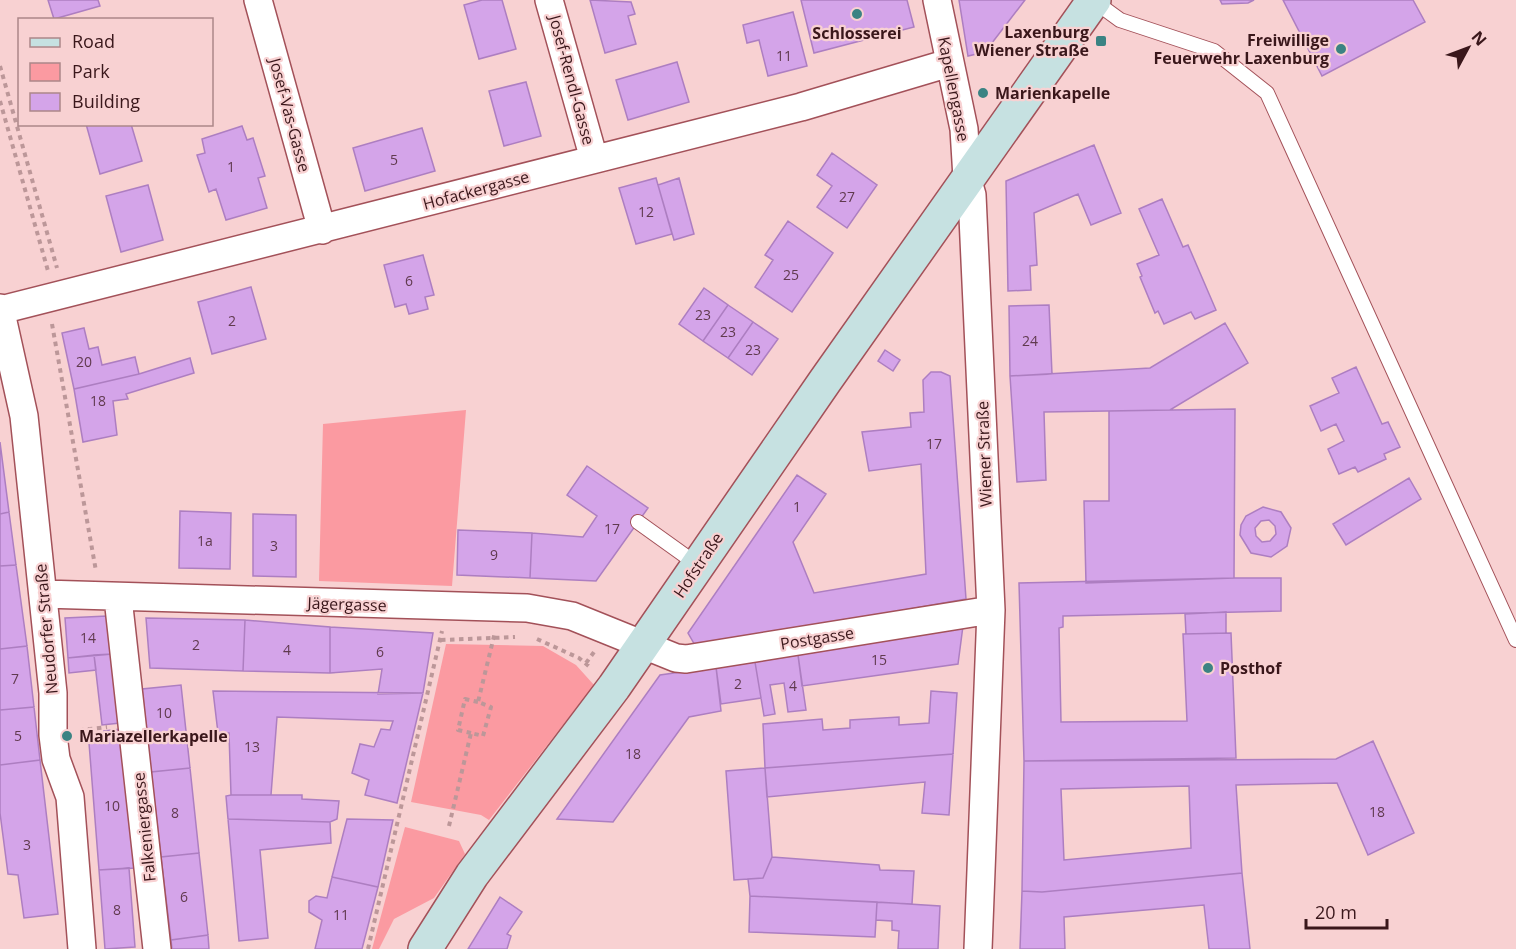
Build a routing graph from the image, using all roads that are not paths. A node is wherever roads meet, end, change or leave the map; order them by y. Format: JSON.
{"nodes":[{"id":1,"x":258,"y":0,"type":"edge"},
{"id":2,"x":549,"y":0,"type":"edge"},
{"id":3,"x":937,"y":0,"type":"edge"},
{"id":4,"x":1094,"y":0,"type":"edge"},
{"id":5,"x":949,"y":63,"type":"junction"},
{"id":6,"x":594,"y":159,"type":"junction"},
{"id":7,"x":967,"y":178,"type":"junction"},
{"id":8,"x":322,"y":230,"type":"junction"},
{"id":9,"x":0,"y":309,"type":"edge"},
{"id":10,"x":12,"y":418,"type":"edge"},
{"id":11,"x":638,"y":522,"type":"dead end"},
{"id":12,"x":698,"y":565,"type":"junction"},
{"id":13,"x":43,"y":594,"type":"junction"},
{"id":14,"x":110,"y":597,"type":"junction"},
{"id":15,"x":991,"y":610,"type":"junction"},
{"id":16,"x":1516,"y":640,"type":"edge"},
{"id":17,"x":645,"y":644,"type":"junction"},
{"id":18,"x":82,"y":949,"type":"edge"},
{"id":19,"x":158,"y":949,"type":"edge"},
{"id":20,"x":425,"y":949,"type":"edge"},
{"id":21,"x":978,"y":949,"type":"edge"}],
"edges":[{"from":1,"to":8,"type":"street","name":"Josef-Vas-Gasse"},
{"from":2,"to":6,"type":"street","name":"Josef-Rendl-Gasse"},
{"from":3,"to":5,"type":"street","name":"Kapellengasse"},
{"from":4,"to":7,"type":"main road"},
{"from":4,"to":16,"type":"lane"},
{"from":5,"to":6,"type":"street","name":"Hofackergasse"},
{"from":5,"to":7,"type":"street","name":"Kapellengasse"},
{"from":6,"to":8,"type":"street","name":"Hofackergasse"},
{"from":7,"to":12,"type":"main road","name":"Hofstraße"},
{"from":7,"to":15,"type":"street","name":"Wiener Straße"},
{"from":8,"to":9,"type":"street","name":"Hofackergasse"},
{"from":9,"to":10,"type":"street","name":"Neudorfer Straße"},
{"from":10,"to":13,"type":"street","name":"Neudorfer Straße"},
{"from":11,"to":12,"type":"lane"},
{"from":12,"to":17,"type":"main road","name":"Hofstraße"},
{"from":13,"to":14,"type":"street","name":"Jägergasse"},
{"from":13,"to":18,"type":"street","name":"Neudorfer Straße"},
{"from":14,"to":17,"type":"street","name":"Jägergasse"},
{"from":14,"to":19,"type":"street","name":"Falkeniergasse"},
{"from":15,"to":17,"type":"street","name":"Postgasse"},
{"from":15,"to":21,"type":"street","name":"Wiener Straße"},
{"from":17,"to":20,"type":"main road","name":"Hofstraße"}]}
